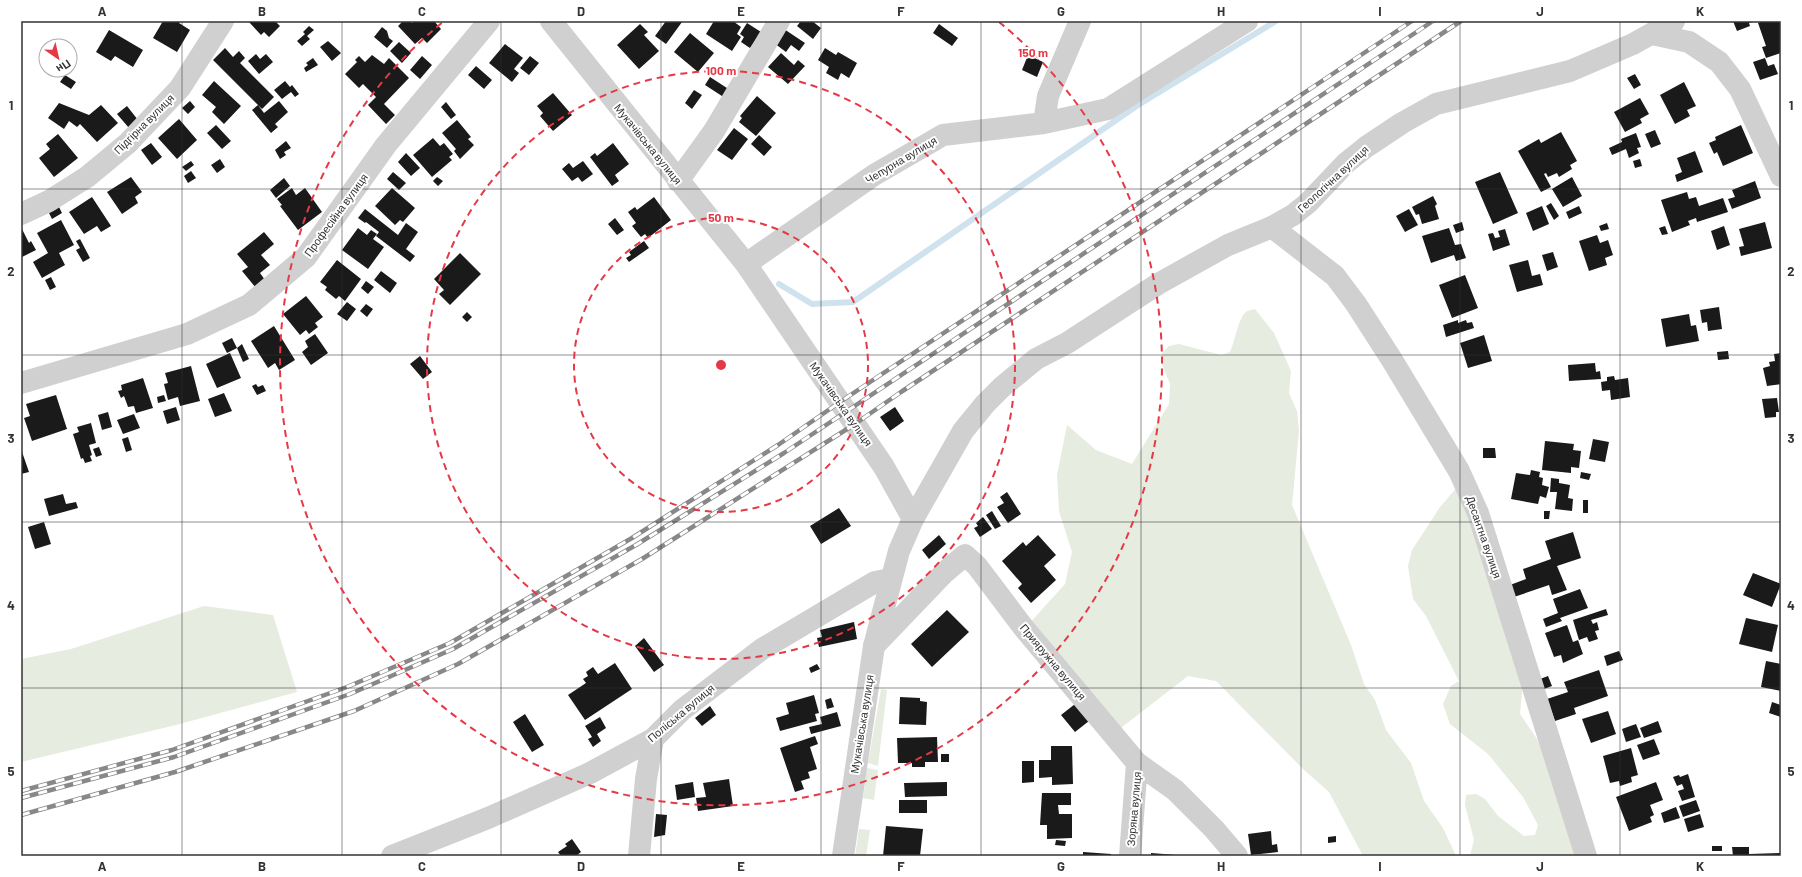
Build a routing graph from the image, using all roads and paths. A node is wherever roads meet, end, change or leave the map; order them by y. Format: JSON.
{"nodes":[{"id":1,"x":223,"y":21,"type":"edge"},
{"id":2,"x":489,"y":21,"type":"edge"},
{"id":3,"x":551,"y":21,"type":"edge"},
{"id":4,"x":778,"y":21,"type":"edge"},
{"id":5,"x":1080,"y":21,"type":"edge"},
{"id":6,"x":1247,"y":21,"type":"edge"},
{"id":7,"x":1674,"y":21,"type":"edge"},
{"id":8,"x":1652,"y":34,"type":"junction"},
{"id":9,"x":1044,"y":124,"type":"junction"},
{"id":10,"x":1781,"y":176,"type":"edge"},
{"id":11,"x":678,"y":181,"type":"junction"},
{"id":12,"x":21,"y":214,"type":"edge"},
{"id":13,"x":1272,"y":227,"type":"junction"},
{"id":14,"x":746,"y":264,"type":"junction"},
{"id":15,"x":21,"y":383,"type":"edge"},
{"id":16,"x":913,"y":519,"type":"junction"},
{"id":17,"x":891,"y":578,"type":"junction"},
{"id":18,"x":874,"y":646,"type":"junction"},
{"id":19,"x":652,"y":739,"type":"junction"},
{"id":20,"x":1137,"y":763,"type":"junction"},
{"id":21,"x":392,"y":856,"type":"edge"},
{"id":22,"x":638,"y":856,"type":"edge"},
{"id":23,"x":843,"y":856,"type":"edge"},
{"id":24,"x":1130,"y":856,"type":"edge"},
{"id":25,"x":1237,"y":856,"type":"edge"},
{"id":26,"x":1586,"y":856,"type":"edge"}],
"edges":[{"from":1,"to":12,"type":"street","name":"Підгірна вулиця"},
{"from":2,"to":15,"type":"street","name":"Професійна вулиця"},
{"from":3,"to":11,"type":"street","name":"Мукачівська вулиця"},
{"from":4,"to":11,"type":"street"},
{"from":5,"to":9,"type":"street"},
{"from":6,"to":9,"type":"street","name":"Чепурна вулиця"},
{"from":7,"to":8,"type":"street","name":"Геологічна вулиця"},
{"from":8,"to":10,"type":"street"},
{"from":8,"to":13,"type":"street","name":"Геологічна вулиця"},
{"from":9,"to":14,"type":"street","name":"Чепурна вулиця"},
{"from":11,"to":14,"type":"street","name":"Мукачівська вулиця"},
{"from":13,"to":16,"type":"street","name":"Геологічна вулиця"},
{"from":13,"to":26,"type":"street","name":"Десантна вулиця"},
{"from":14,"to":16,"type":"street","name":"Мукачівська вулиця"},
{"from":16,"to":17,"type":"street","name":"Мукачівська вулиця"},
{"from":17,"to":18,"type":"street","name":"Мукачівська вулиця"},
{"from":17,"to":19,"type":"street","name":"Поліська вулиця"},
{"from":18,"to":20,"type":"street","name":"Прияружна вулиця"},
{"from":18,"to":23,"type":"street","name":"Мукачівська вулиця"},
{"from":19,"to":21,"type":"street","name":"Поліська вулиця"},
{"from":19,"to":22,"type":"street"},
{"from":20,"to":24,"type":"street","name":"Зоряна вулиця"},
{"from":20,"to":25,"type":"street","name":"Прияружна вулиця"}]}
